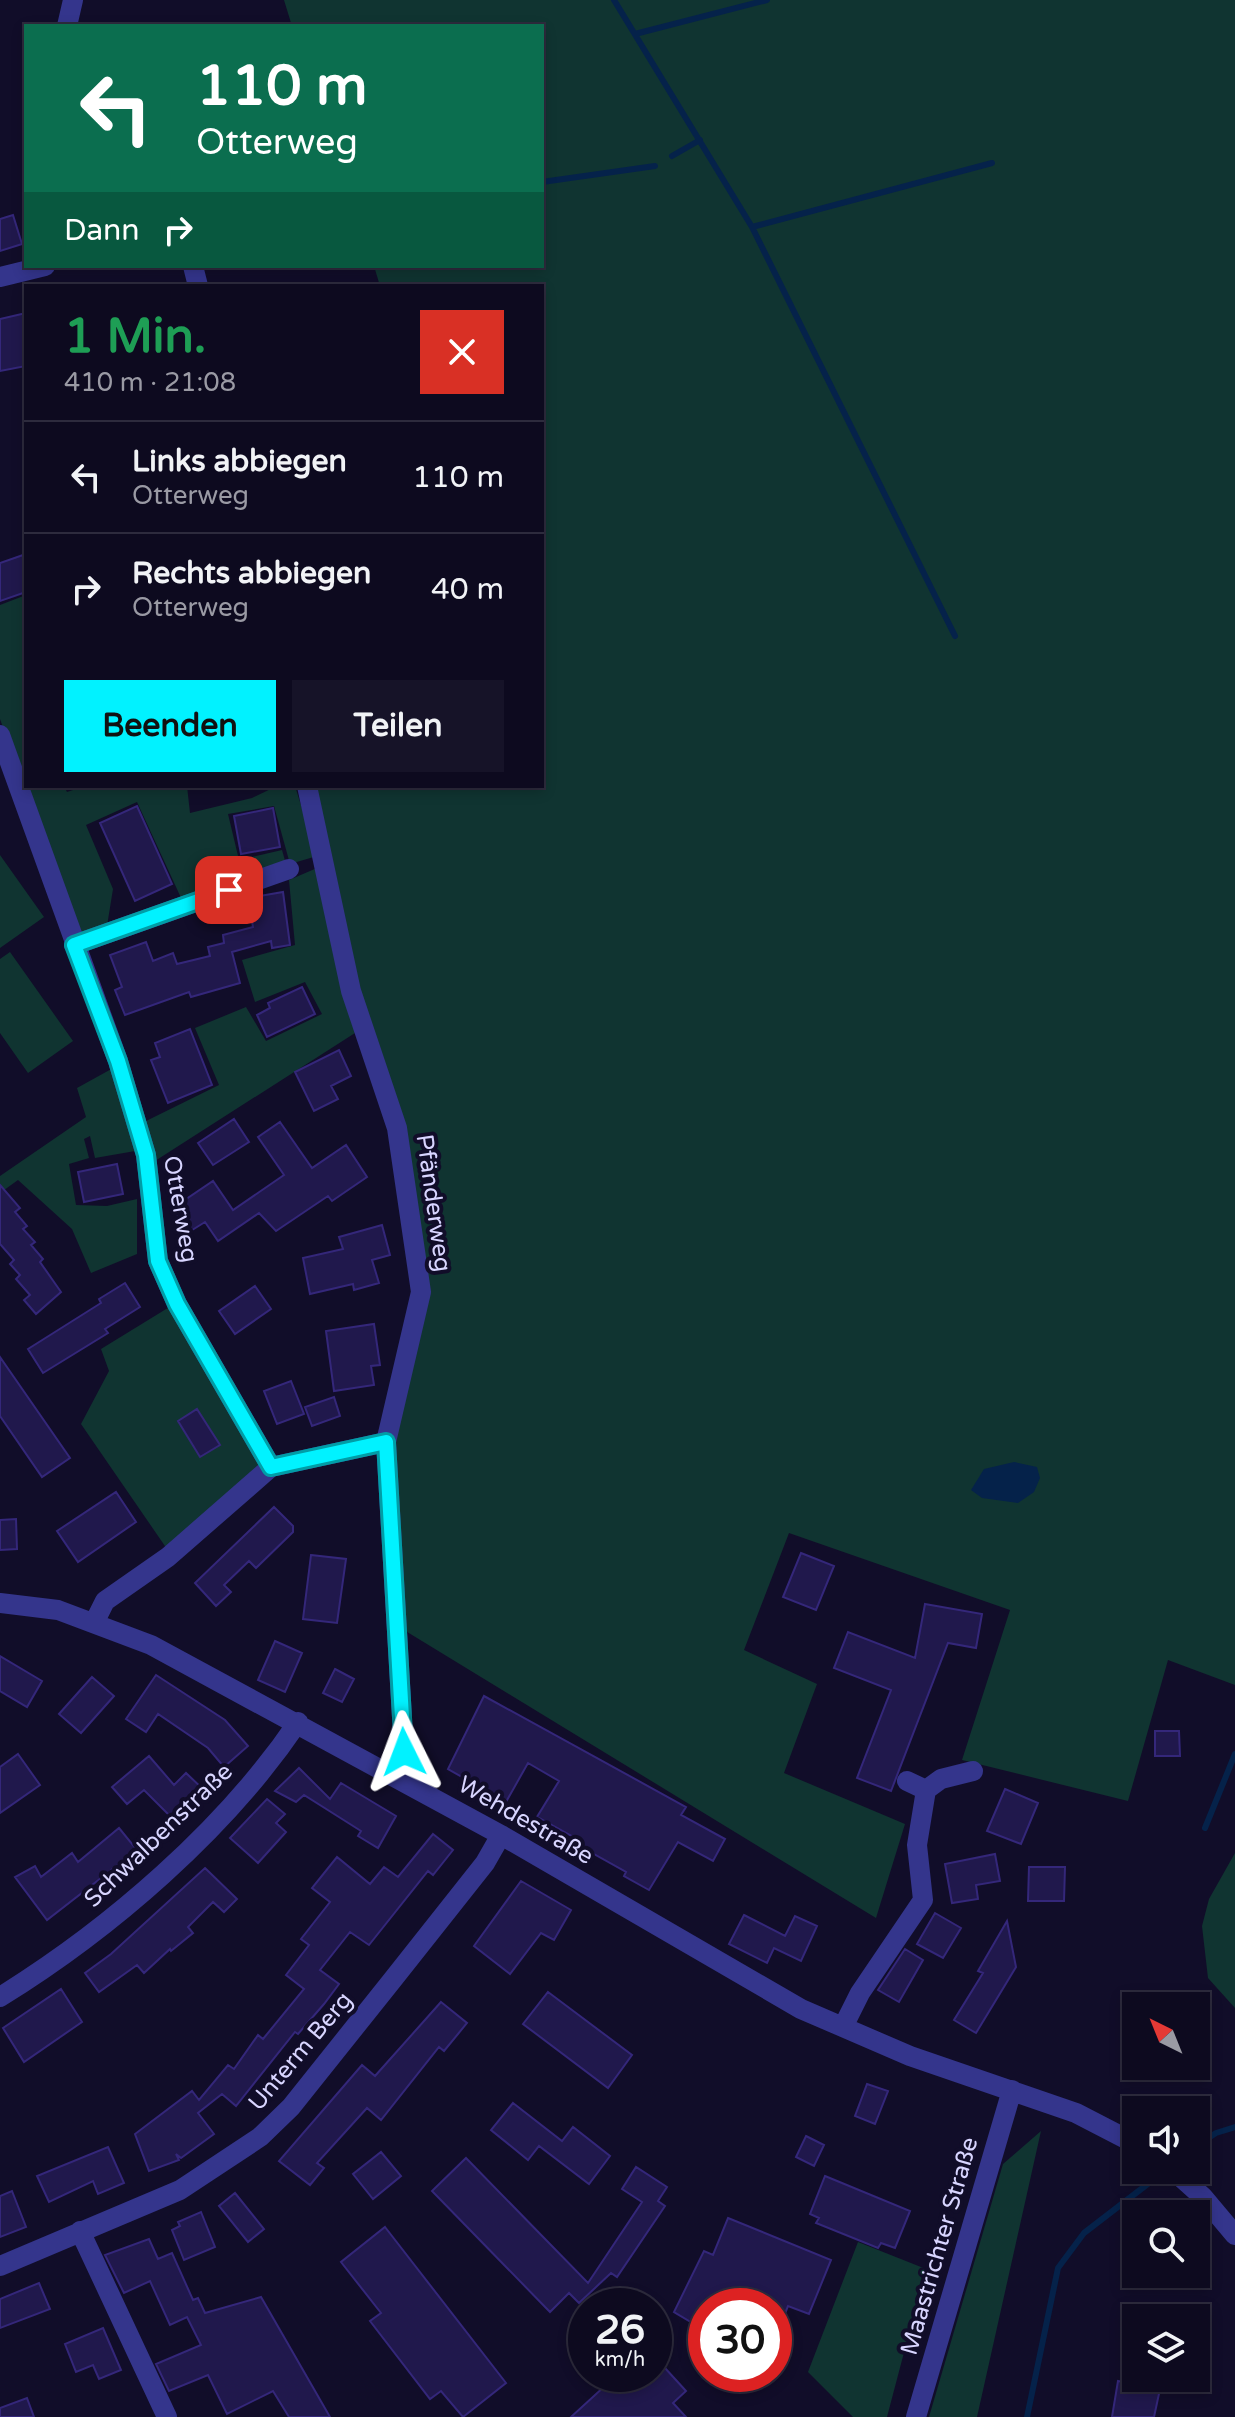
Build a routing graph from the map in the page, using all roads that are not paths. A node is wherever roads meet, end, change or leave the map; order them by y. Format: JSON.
{"nodes":[{"id":1,"x":73,"y":0,"type":"edge"},
{"id":2,"x":67,"y":24,"type":"edge"},
{"id":3,"x":37,"y":268,"type":"edge"},
{"id":4,"x":0,"y":277,"type":"edge"},
{"id":5,"x":0,"y":735,"type":"edge"},
{"id":6,"x":307,"y":788,"type":"edge"},
{"id":7,"x":289,"y":869,"type":"dead end"},
{"id":8,"x":74,"y":945,"type":"junction"},
{"id":9,"x":386,"y":1442,"type":"junction"},
{"id":10,"x":271,"y":1467,"type":"junction"},
{"id":11,"x":0,"y":1603,"type":"edge"},
{"id":12,"x":95,"y":1621,"type":"junction"},
{"id":13,"x":298,"y":1722,"type":"junction"},
{"id":14,"x":973,"y":1771,"type":"dead end"},
{"id":15,"x":393,"y":1776,"type":"junction"},
{"id":16,"x":907,"y":1781,"type":"dead end"},
{"id":17,"x":926,"y":1790,"type":"junction"},
{"id":18,"x":501,"y":1835,"type":"junction"},
{"id":19,"x":0,"y":1997,"type":"edge"},
{"id":20,"x":843,"y":2027,"type":"junction"},
{"id":21,"x":1012,"y":2090,"type":"junction"},
{"id":22,"x":1122,"y":2137,"type":"edge"},
{"id":23,"x":1189,"y":2184,"type":"edge"},
{"id":24,"x":80,"y":2231,"type":"junction"},
{"id":25,"x":1235,"y":2235,"type":"edge"},
{"id":26,"x":0,"y":2266,"type":"edge"},
{"id":27,"x":167,"y":2417,"type":"edge"},
{"id":28,"x":916,"y":2417,"type":"edge"}],
"edges":[{"from":1,"to":2,"type":"street"},
{"from":3,"to":4,"type":"street"},
{"from":5,"to":8,"type":"street","name":"Otterweg"},
{"from":6,"to":9,"type":"street","name":"Pfänderweg"},
{"from":7,"to":8,"type":"street"},
{"from":8,"to":10,"type":"street","name":"Otterweg"},
{"from":9,"to":10,"type":"street"},
{"from":9,"to":15,"type":"street","name":"Pfänderweg"},
{"from":10,"to":12,"type":"street"},
{"from":11,"to":12,"type":"street","name":"Wehdestraße"},
{"from":12,"to":13,"type":"street","name":"Wehdestraße"},
{"from":13,"to":15,"type":"street","name":"Wehdestraße"},
{"from":13,"to":19,"type":"street","name":"Schwalbenstraße"},
{"from":14,"to":17,"type":"street"},
{"from":15,"to":18,"type":"street","name":"Wehdestraße"},
{"from":16,"to":17,"type":"street"},
{"from":17,"to":20,"type":"street"},
{"from":18,"to":20,"type":"street","name":"Wehdestraße"},
{"from":18,"to":24,"type":"street","name":"Unterm Berg"},
{"from":20,"to":21,"type":"street","name":"Wehdestraße"},
{"from":21,"to":22,"type":"street","name":"Wehdestraße"},
{"from":21,"to":28,"type":"street","name":"Maastrichter Straße"},
{"from":23,"to":25,"type":"street"},
{"from":24,"to":26,"type":"street","name":"Unterm Berg"},
{"from":24,"to":27,"type":"street"}]}
